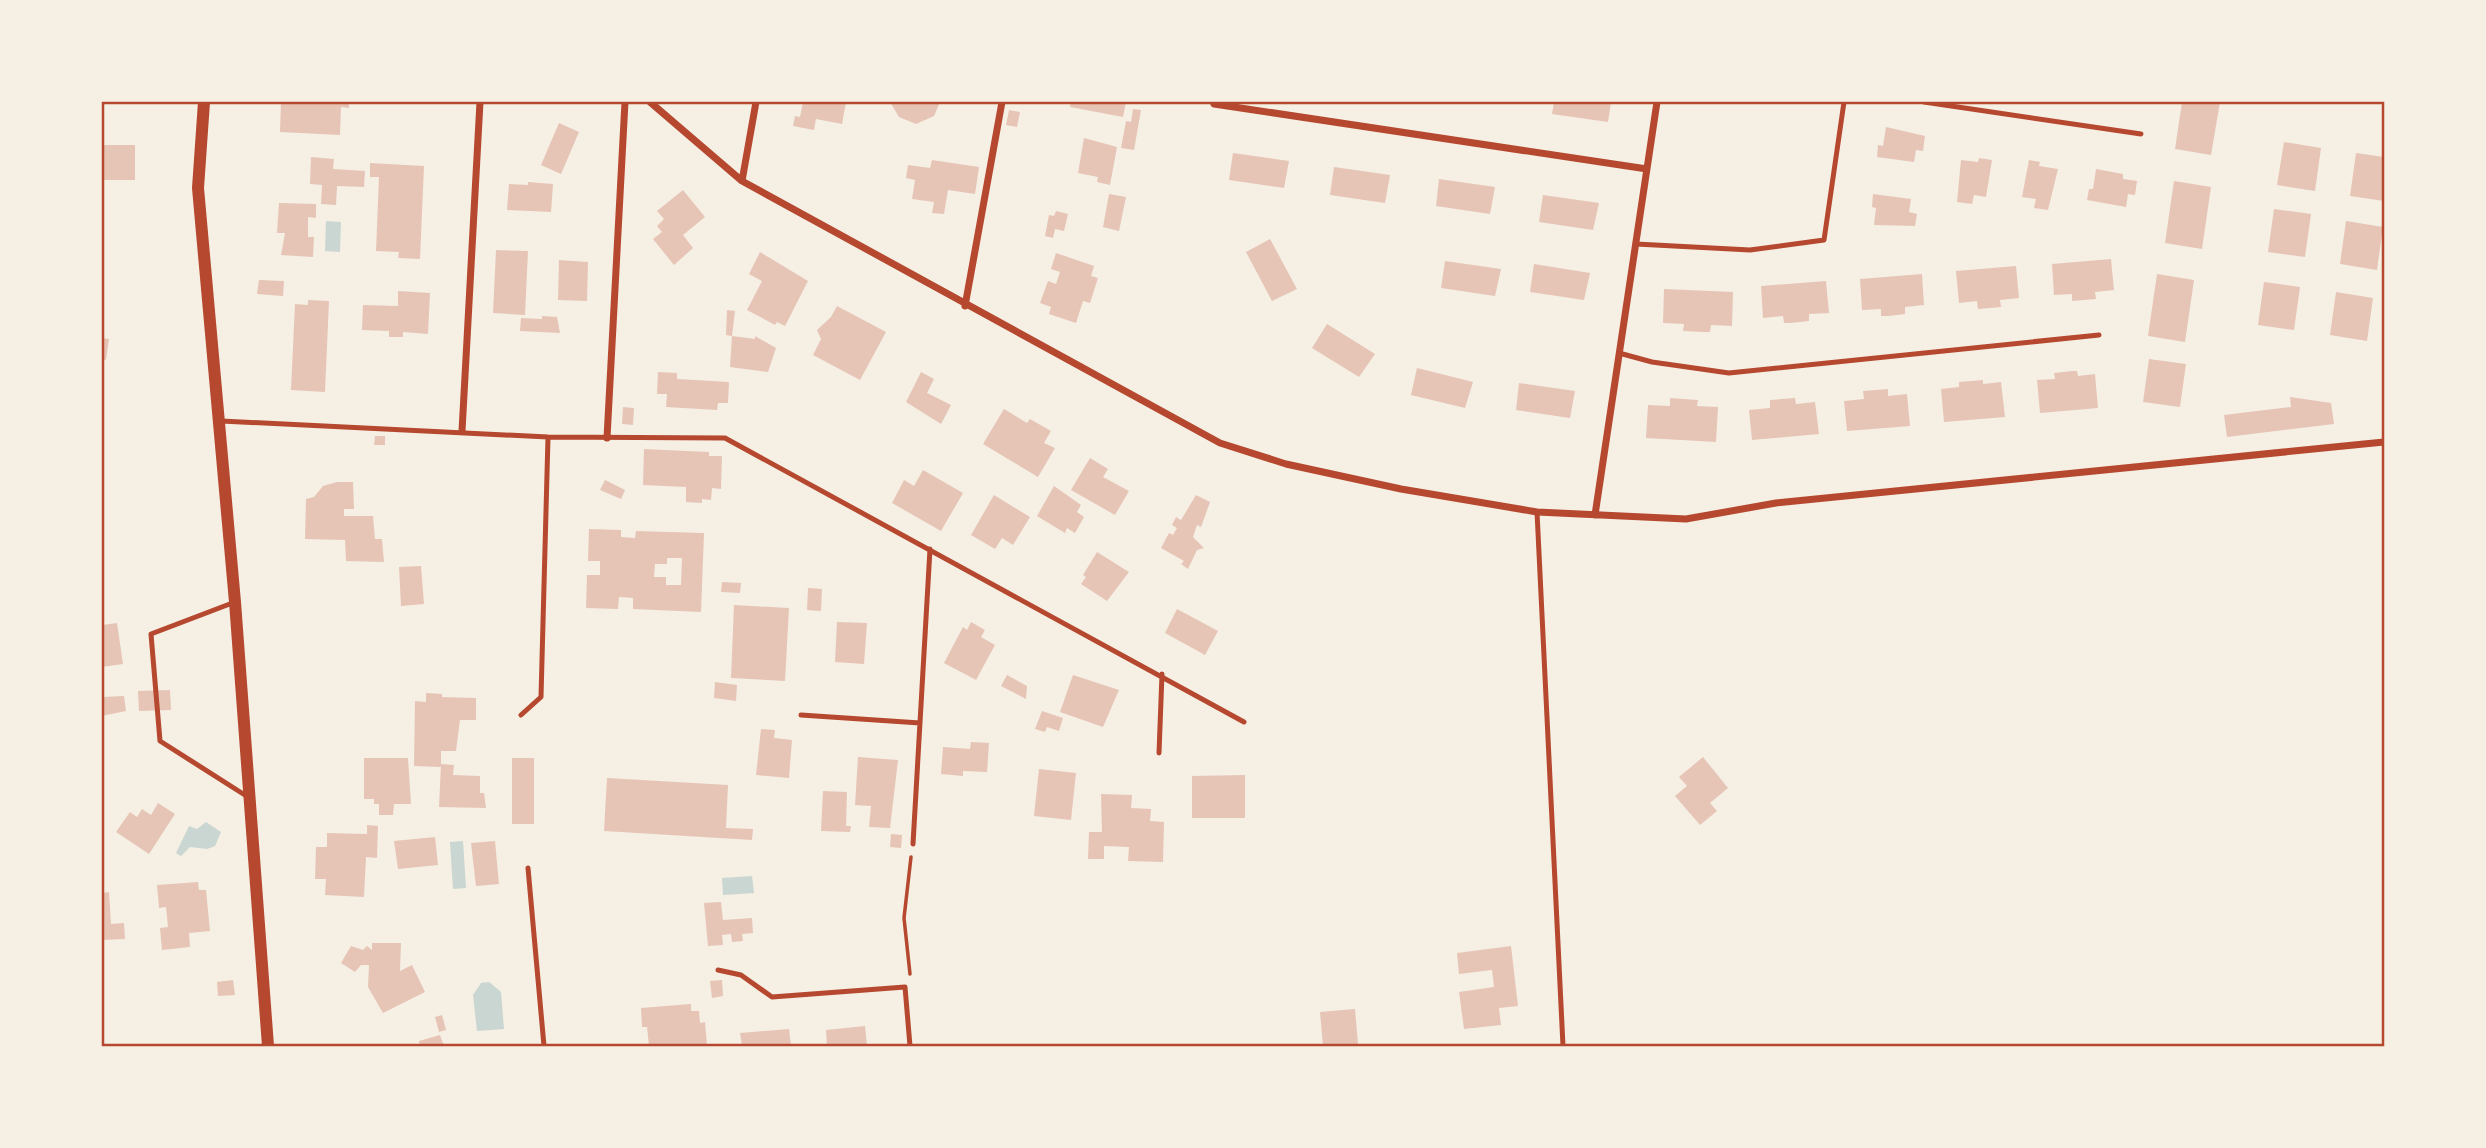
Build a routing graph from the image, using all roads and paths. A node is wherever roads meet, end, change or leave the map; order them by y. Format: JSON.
{"nodes":[{"id":1,"x":204,"y":102,"type":"edge"},
{"id":2,"x":480,"y":102,"type":"edge"},
{"id":3,"x":625,"y":102,"type":"edge"},
{"id":4,"x":650,"y":102,"type":"edge"},
{"id":5,"x":756,"y":102,"type":"edge"},
{"id":6,"x":1002,"y":102,"type":"edge"},
{"id":7,"x":1657,"y":102,"type":"edge"},
{"id":8,"x":1844,"y":102,"type":"edge"},
{"id":9,"x":1924,"y":102,"type":"edge"},
{"id":10,"x":1214,"y":104,"type":"dead end"},
{"id":11,"x":2141,"y":134,"type":"dead end"},
{"id":12,"x":1647,"y":169,"type":"junction"},
{"id":13,"x":742,"y":181,"type":"junction"},
{"id":14,"x":1636,"y":244,"type":"junction"},
{"id":15,"x":965,"y":306,"type":"junction"},
{"id":16,"x":2099,"y":335,"type":"dead end"},
{"id":17,"x":1619,"y":353,"type":"junction"},
{"id":18,"x":217,"y":421,"type":"junction"},
{"id":19,"x":462,"y":431,"type":"junction"},
{"id":20,"x":548,"y":437,"type":"junction"},
{"id":21,"x":607,"y":438,"type":"junction"},
{"id":22,"x":2385,"y":442,"type":"edge"},
{"id":23,"x":1537,"y":512,"type":"junction"},
{"id":24,"x":1595,"y":515,"type":"junction"},
{"id":25,"x":930,"y":549,"type":"junction"},
{"id":26,"x":235,"y":602,"type":"junction"},
{"id":27,"x":1161,"y":674,"type":"junction"},
{"id":28,"x":521,"y":715,"type":"dead end"},
{"id":29,"x":801,"y":715,"type":"dead end"},
{"id":30,"x":1244,"y":722,"type":"dead end"},
{"id":31,"x":920,"y":723,"type":"junction"},
{"id":32,"x":1159,"y":753,"type":"dead end"},
{"id":33,"x":249,"y":797,"type":"junction"},
{"id":34,"x":913,"y":844,"type":"dead end"},
{"id":35,"x":910,"y":859,"type":"dead end"},
{"id":36,"x":528,"y":868,"type":"dead end"},
{"id":37,"x":718,"y":970,"type":"dead end"},
{"id":38,"x":905,"y":987,"type":"junction"},
{"id":39,"x":268,"y":1046,"type":"edge"},
{"id":40,"x":544,"y":1046,"type":"edge"},
{"id":41,"x":910,"y":1046,"type":"edge"},
{"id":42,"x":1563,"y":1046,"type":"edge"}],
"edges":[{"from":1,"to":18,"type":"street"},
{"from":2,"to":19,"type":"street"},
{"from":3,"to":21,"type":"street"},
{"from":4,"to":13,"type":"street"},
{"from":5,"to":13,"type":"street"},
{"from":6,"to":15,"type":"street"},
{"from":7,"to":12,"type":"street"},
{"from":8,"to":14,"type":"lane"},
{"from":9,"to":11,"type":"lane"},
{"from":10,"to":12,"type":"street"},
{"from":12,"to":14,"type":"street"},
{"from":13,"to":15,"type":"street"},
{"from":14,"to":17,"type":"street"},
{"from":15,"to":23,"type":"street"},
{"from":16,"to":17,"type":"lane"},
{"from":17,"to":24,"type":"street"},
{"from":18,"to":19,"type":"lane"},
{"from":18,"to":26,"type":"street"},
{"from":19,"to":20,"type":"lane"},
{"from":20,"to":21,"type":"lane"},
{"from":20,"to":28,"type":"lane"},
{"from":21,"to":25,"type":"lane"},
{"from":22,"to":24,"type":"street"},
{"from":23,"to":24,"type":"street"},
{"from":23,"to":42,"type":"lane"},
{"from":25,"to":27,"type":"lane"},
{"from":25,"to":31,"type":"lane"},
{"from":26,"to":33,"type":"street"},
{"from":26,"to":33,"type":"lane"},
{"from":27,"to":30,"type":"lane"},
{"from":27,"to":32,"type":"lane"},
{"from":29,"to":31,"type":"lane"},
{"from":31,"to":34,"type":"lane"},
{"from":33,"to":39,"type":"street"},
{"from":35,"to":38,"type":"path"},
{"from":36,"to":40,"type":"lane"},
{"from":37,"to":38,"type":"lane"},
{"from":38,"to":41,"type":"lane"}]}
